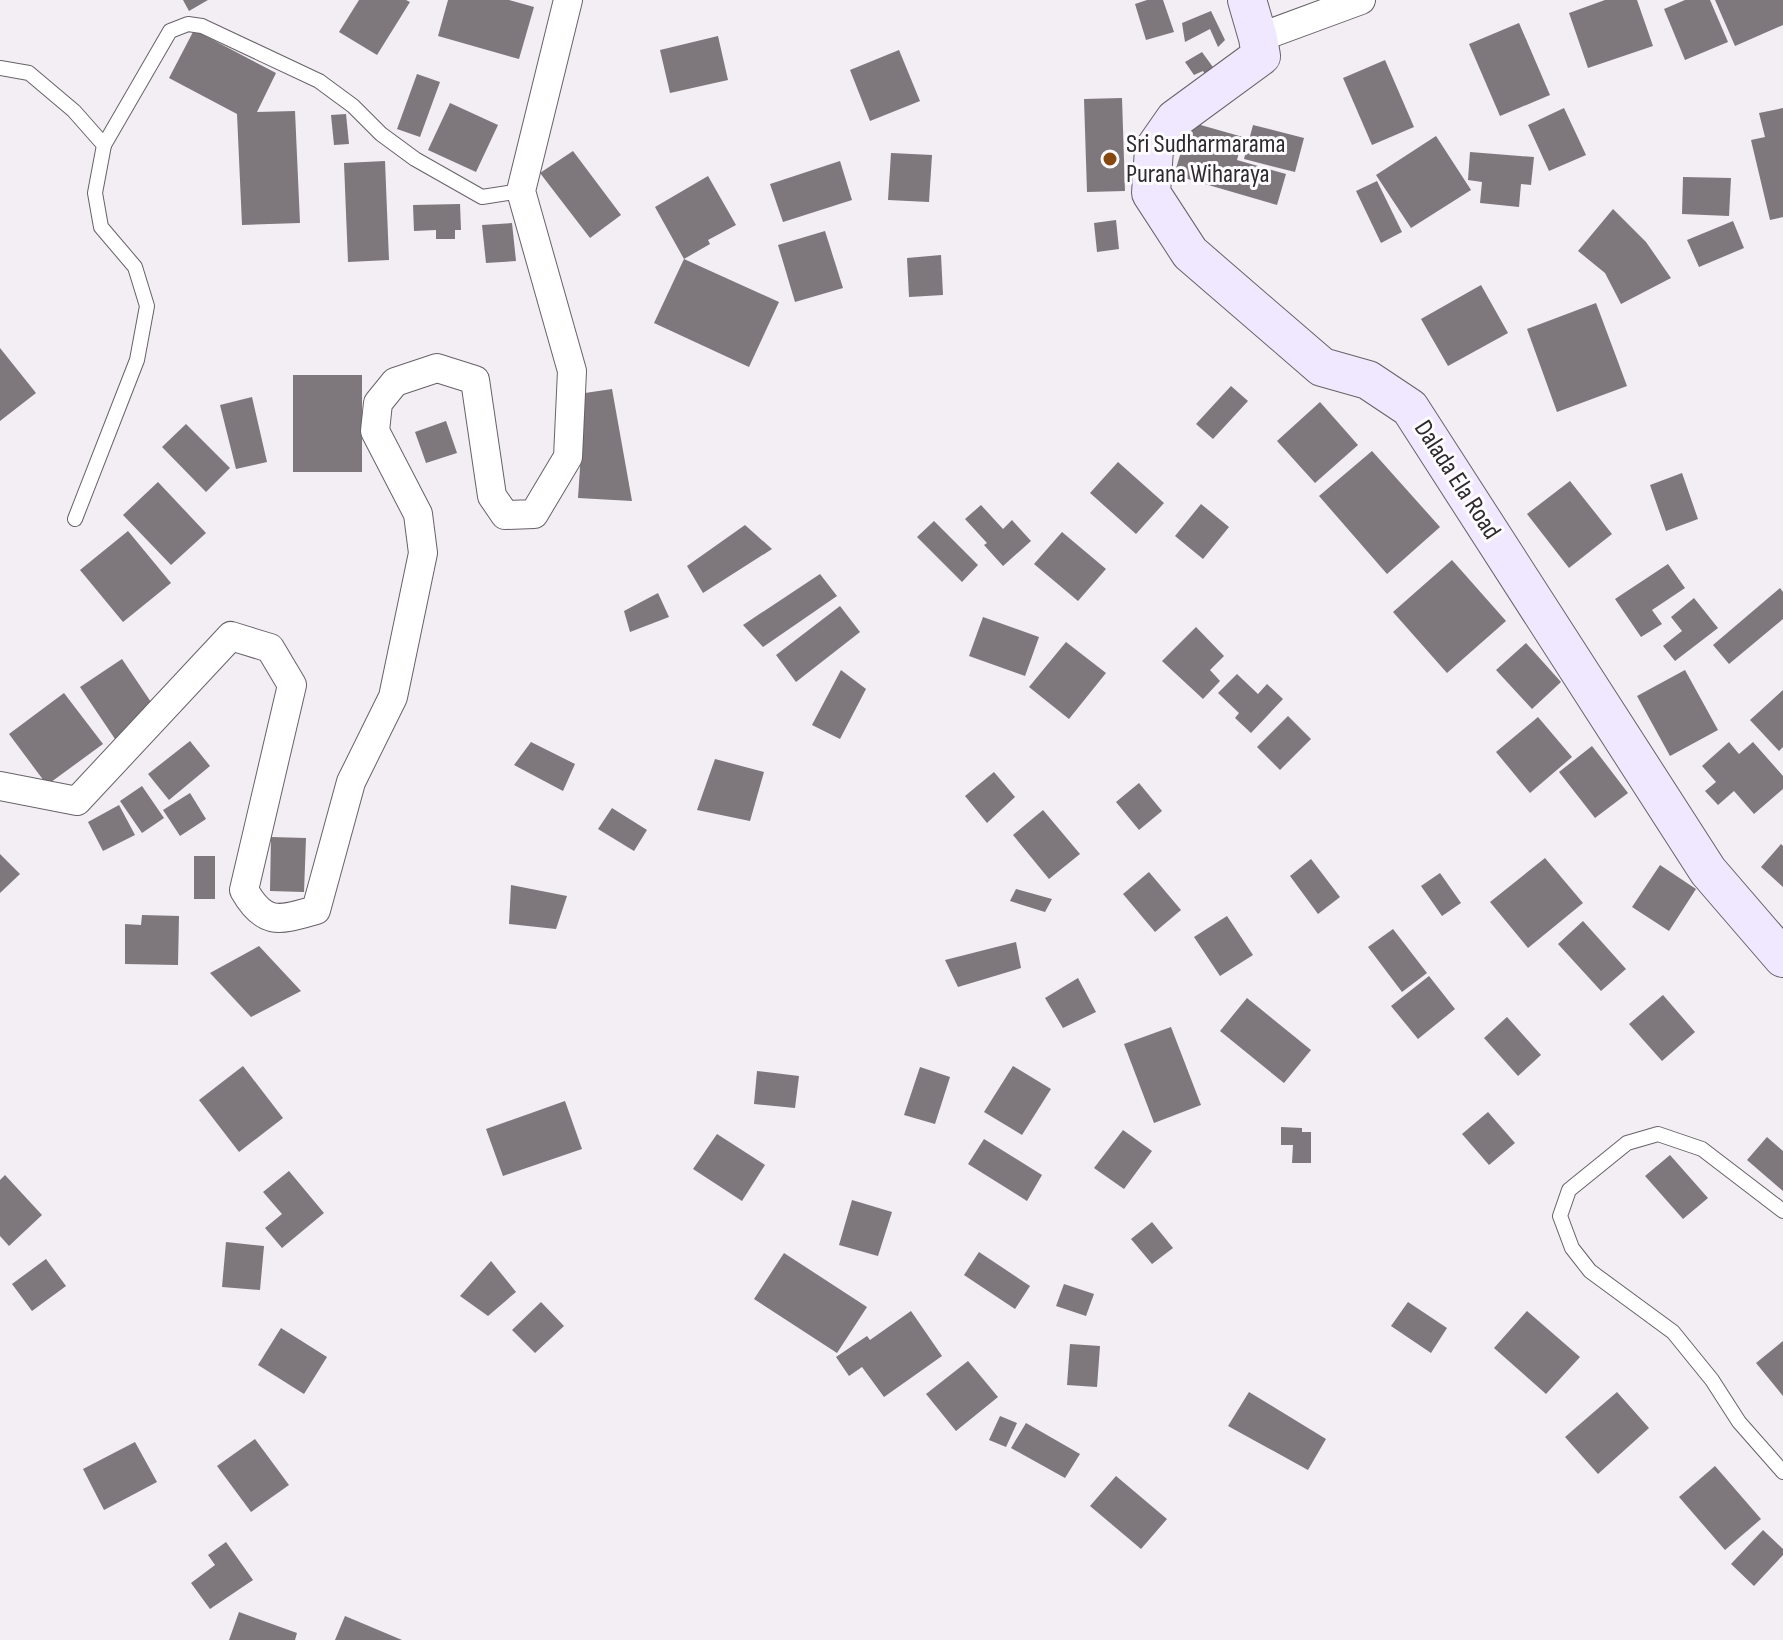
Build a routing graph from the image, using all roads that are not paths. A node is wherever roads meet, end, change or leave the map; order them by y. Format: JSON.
{"nodes":[{"id":1,"x":568,"y":0,"type":"edge"},
{"id":2,"x":1247,"y":0,"type":"edge"},
{"id":3,"x":1361,"y":0,"type":"edge"},
{"id":4,"x":1258,"y":38,"type":"junction"},
{"id":5,"x":0,"y":68,"type":"edge"},
{"id":6,"x":104,"y":145,"type":"junction"},
{"id":7,"x":521,"y":191,"type":"junction"},
{"id":8,"x":75,"y":519,"type":"dead end"},
{"id":9,"x":0,"y":786,"type":"edge"},
{"id":10,"x":1783,"y":958,"type":"edge"},
{"id":11,"x":1783,"y":1211,"type":"edge"},
{"id":12,"x":1783,"y":1472,"type":"edge"}],
"edges":[{"from":1,"to":7,"type":"street"},
{"from":2,"to":4,"type":"street"},
{"from":3,"to":4,"type":"street"},
{"from":4,"to":10,"type":"street","name":"Dalada Ela Road"},
{"from":5,"to":6,"type":"lane"},
{"from":6,"to":7,"type":"lane"},
{"from":6,"to":8,"type":"lane"},
{"from":7,"to":9,"type":"street"},
{"from":11,"to":12,"type":"lane"}]}
